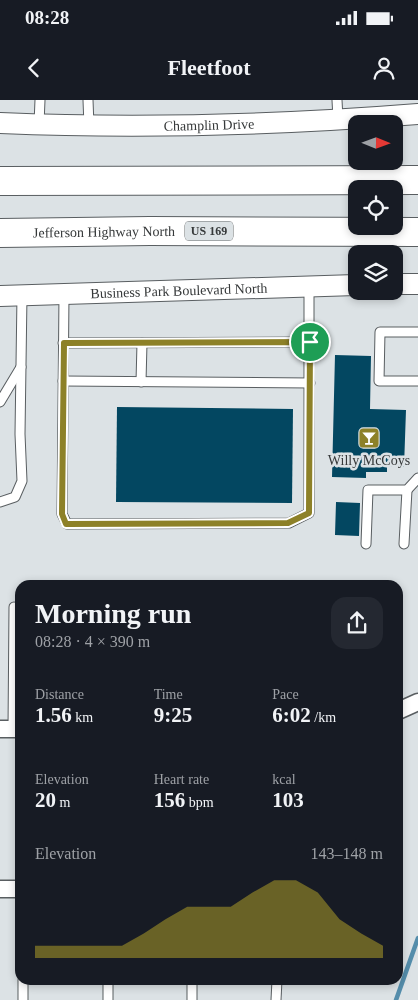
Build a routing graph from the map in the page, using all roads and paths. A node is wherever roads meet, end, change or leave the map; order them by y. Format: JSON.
{"nodes":[{"id":1,"x":40,"y":100,"type":"edge"},
{"id":2,"x":88,"y":100,"type":"edge"},
{"id":3,"x":337,"y":110,"type":"edge"},
{"id":4,"x":418,"y":114,"type":"edge"},
{"id":5,"x":0,"y":123,"type":"edge"},
{"id":6,"x":40,"y":125,"type":"junction"},
{"id":7,"x":89,"y":126,"type":"junction"},
{"id":8,"x":418,"y":180,"type":"edge"},
{"id":9,"x":0,"y":181,"type":"edge"},
{"id":10,"x":418,"y":232,"type":"edge"},
{"id":11,"x":0,"y":233,"type":"edge"},
{"id":12,"x":403,"y":284,"type":"edge"},
{"id":13,"x":418,"y":284,"type":"edge"},
{"id":14,"x":348,"y":285,"type":"edge"},
{"id":15,"x":309,"y":286,"type":"junction"},
{"id":16,"x":64,"y":294,"type":"junction"},
{"id":17,"x":22,"y":295,"type":"junction"},
{"id":18,"x":0,"y":296,"type":"edge"},
{"id":19,"x":418,"y":332,"type":"edge"},
{"id":20,"x":310,"y":342,"type":"junction"},
{"id":21,"x":64,"y":343,"type":"junction"},
{"id":22,"x":142,"y":343,"type":"junction"},
{"id":23,"x":21,"y":367,"type":"junction"},
{"id":24,"x":63,"y":381,"type":"junction"},
{"id":25,"x":418,"y":381,"type":"edge"},
{"id":26,"x":141,"y":382,"type":"junction"},
{"id":27,"x":310,"y":383,"type":"junction"},
{"id":28,"x":0,"y":402,"type":"edge"},
{"id":29,"x":418,"y":478,"type":"edge"},
{"id":30,"x":407,"y":490,"type":"junction"},
{"id":31,"x":0,"y":502,"type":"edge"},
{"id":32,"x":366,"y":544,"type":"dead end"},
{"id":33,"x":404,"y":544,"type":"dead end"},
{"id":34,"x":14,"y":607,"type":"dead end"},
{"id":35,"x":418,"y":702,"type":"edge"},
{"id":36,"x":403,"y":709,"type":"edge"},
{"id":37,"x":11,"y":729,"type":"edge"},
{"id":38,"x":0,"y":888,"type":"edge"},
{"id":39,"x":15,"y":889,"type":"edge"},
{"id":40,"x":24,"y":985,"type":"edge"},
{"id":41,"x":108,"y":985,"type":"edge"},
{"id":42,"x":192,"y":985,"type":"edge"},
{"id":43,"x":277,"y":985,"type":"edge"},
{"id":44,"x":23,"y":1000,"type":"edge"},
{"id":45,"x":108,"y":1000,"type":"edge"},
{"id":46,"x":192,"y":1000,"type":"edge"},
{"id":47,"x":276,"y":1000,"type":"edge"}],
"edges":[{"from":1,"to":6,"type":"lane"},
{"from":2,"to":7,"type":"lane"},
{"from":3,"to":4,"type":"street","name":"Champlin Drive"},
{"from":3,"to":7,"type":"street","name":"Champlin Drive"},
{"from":5,"to":6,"type":"street","name":"Champlin Drive"},
{"from":6,"to":7,"type":"street","name":"Champlin Drive"},
{"from":8,"to":9,"type":"highway"},
{"from":10,"to":11,"type":"highway","name":"Jefferson Highway North","number":"US 169"},
{"from":12,"to":13,"type":"street"},
{"from":14,"to":15,"type":"street","name":"Business Park Boulevard North"},
{"from":15,"to":16,"type":"street","name":"Business Park Boulevard North"},
{"from":15,"to":20,"type":"lane"},
{"from":16,"to":17,"type":"street","name":"Business Park Boulevard North"},
{"from":16,"to":21,"type":"lane"},
{"from":17,"to":18,"type":"street","name":"Business Park Boulevard North"},
{"from":17,"to":23,"type":"lane"},
{"from":19,"to":25,"type":"lane"},
{"from":20,"to":22,"type":"lane"},
{"from":20,"to":27,"type":"lane"},
{"from":21,"to":22,"type":"lane"},
{"from":21,"to":24,"type":"lane"},
{"from":22,"to":26,"type":"lane"},
{"from":23,"to":28,"type":"lane"},
{"from":23,"to":31,"type":"lane"},
{"from":24,"to":26,"type":"lane"},
{"from":24,"to":27,"type":"lane"},
{"from":26,"to":27,"type":"lane"},
{"from":29,"to":30,"type":"lane"},
{"from":30,"to":32,"type":"lane"},
{"from":30,"to":33,"type":"lane"},
{"from":34,"to":37,"type":"lane"},
{"from":35,"to":36,"type":"street"},
{"from":38,"to":39,"type":"street"},
{"from":40,"to":44,"type":"lane"},
{"from":41,"to":45,"type":"lane"},
{"from":42,"to":46,"type":"lane"},
{"from":43,"to":47,"type":"lane"}]}
